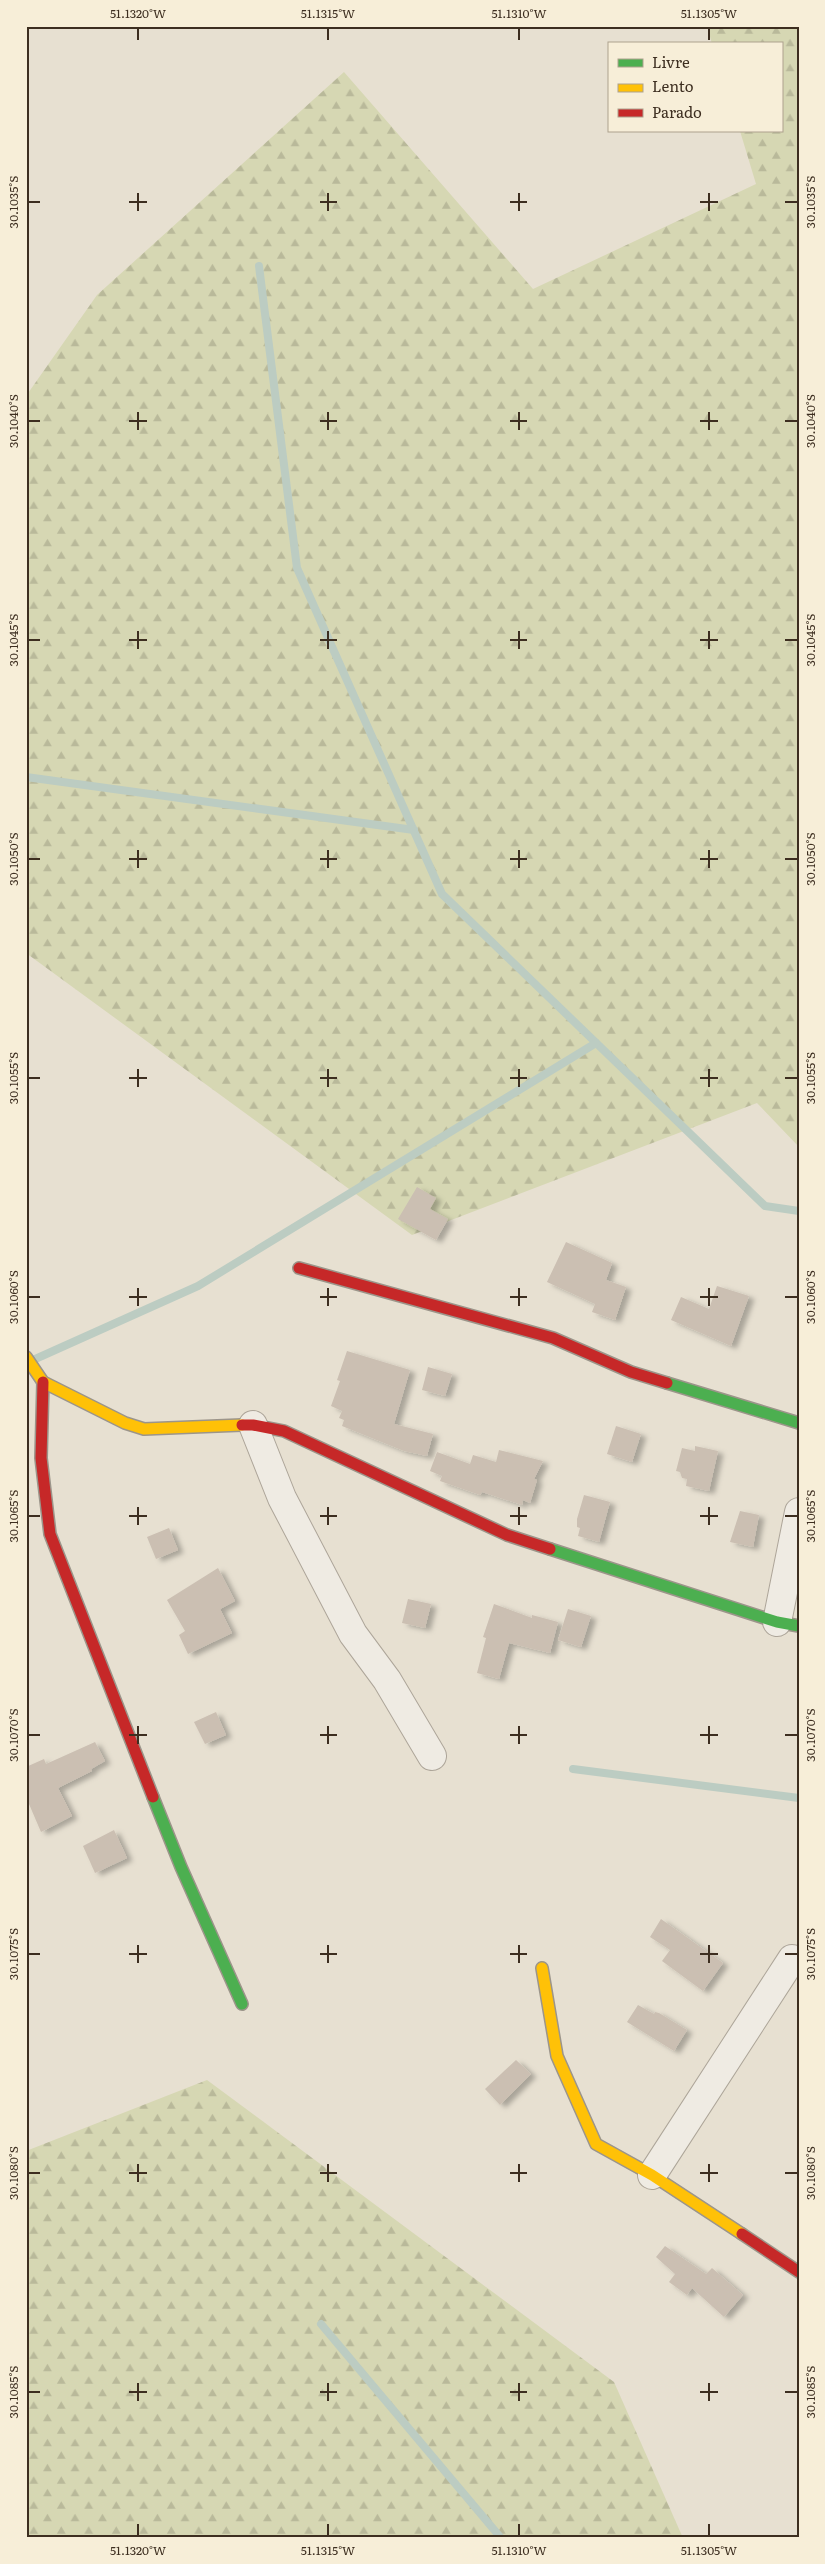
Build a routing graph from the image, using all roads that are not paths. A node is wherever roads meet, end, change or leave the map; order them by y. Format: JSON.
{"nodes":[{"id":1,"x":299,"y":1268,"type":"dead end"},
{"id":2,"x":26,"y":1358,"type":"edge"},
{"id":3,"x":43,"y":1382,"type":"junction"},
{"id":4,"x":799,"y":1423,"type":"edge"},
{"id":5,"x":253,"y":1425,"type":"junction"},
{"id":6,"x":799,"y":1512,"type":"edge"},
{"id":7,"x":788,"y":1624,"type":"edge"},
{"id":8,"x":432,"y":1756,"type":"dead end"},
{"id":9,"x":792,"y":1959,"type":"dead end"},
{"id":10,"x":542,"y":1968,"type":"dead end"},
{"id":11,"x":242,"y":2004,"type":"dead end"},
{"id":12,"x":652,"y":2175,"type":"junction"},
{"id":13,"x":799,"y":2272,"type":"edge"}],
"edges":[{"from":1,"to":4,"type":"street"},
{"from":2,"to":3,"type":"street"},
{"from":3,"to":5,"type":"street"},
{"from":3,"to":11,"type":"street"},
{"from":5,"to":7,"type":"street"},
{"from":5,"to":8,"type":"street"},
{"from":6,"to":7,"type":"street"},
{"from":9,"to":12,"type":"street"},
{"from":10,"to":12,"type":"street"},
{"from":12,"to":13,"type":"street"}]}
